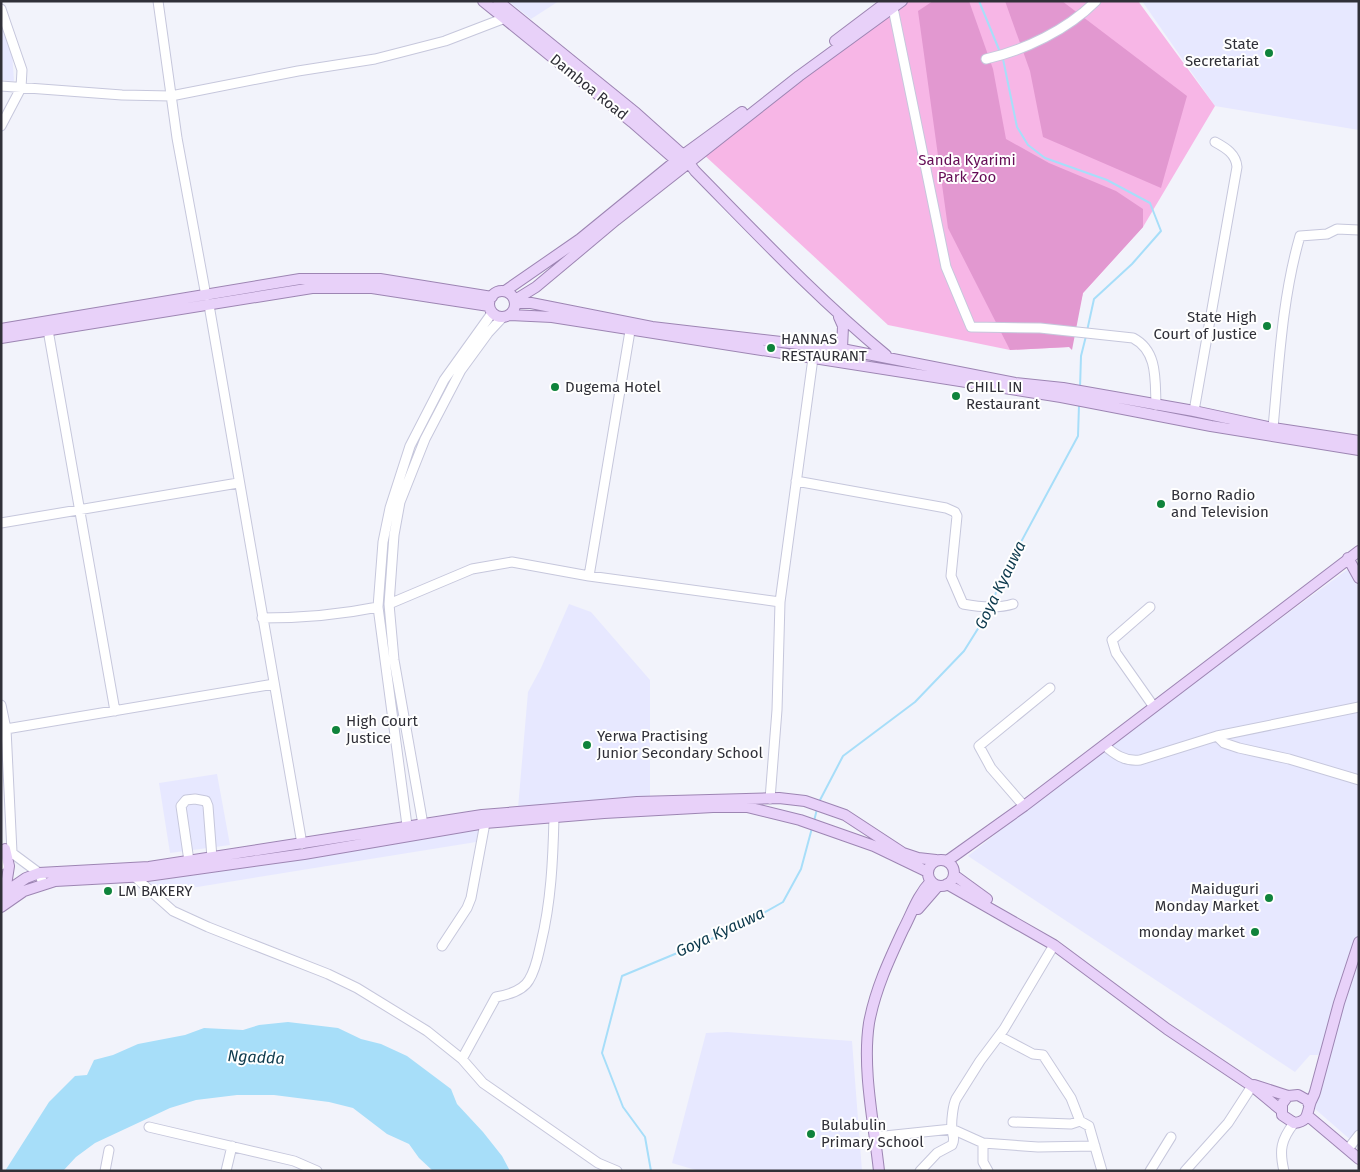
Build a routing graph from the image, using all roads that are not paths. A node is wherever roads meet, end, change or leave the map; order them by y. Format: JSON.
{"nodes":[{"id":1,"x":158,"y":1,"type":"edge"},
{"id":2,"x":483,"y":1,"type":"edge"},
{"id":3,"x":498,"y":1,"type":"edge"},
{"id":4,"x":902,"y":1,"type":"edge"},
{"id":5,"x":1096,"y":1,"type":"edge"},
{"id":6,"x":891,"y":5,"type":"edge"},
{"id":7,"x":1,"y":8,"type":"edge"},
{"id":8,"x":508,"y":15,"type":"junction"},
{"id":9,"x":988,"y":59,"type":"dead end"},
{"id":10,"x":1,"y":86,"type":"edge"},
{"id":11,"x":21,"y":88,"type":"junction"},
{"id":12,"x":171,"y":96,"type":"junction"},
{"id":13,"x":1,"y":126,"type":"edge"},
{"id":14,"x":1215,"y":142,"type":"dead end"},
{"id":15,"x":686,"y":164,"type":"junction"},
{"id":16,"x":1359,"y":230,"type":"edge"},
{"id":17,"x":536,"y":287,"type":"junction"},
{"id":18,"x":505,"y":292,"type":"junction"},
{"id":19,"x":207,"y":300,"type":"junction"},
{"id":20,"x":515,"y":302,"type":"junction"},
{"id":21,"x":491,"y":305,"type":"junction"},
{"id":22,"x":541,"y":306,"type":"junction"},
{"id":23,"x":506,"y":316,"type":"junction"},
{"id":24,"x":839,"y":316,"type":"junction"},
{"id":25,"x":1,"y":329,"type":"edge"},
{"id":26,"x":48,"y":330,"type":"junction"},
{"id":27,"x":630,"y":331,"type":"junction"},
{"id":28,"x":1,"y":338,"type":"edge"},
{"id":29,"x":842,"y":349,"type":"junction"},
{"id":30,"x":888,"y":356,"type":"junction"},
{"id":31,"x":813,"y":358,"type":"junction"},
{"id":32,"x":1062,"y":392,"type":"junction"},
{"id":33,"x":1126,"y":404,"type":"junction"},
{"id":34,"x":1156,"y":405,"type":"junction"},
{"id":35,"x":1194,"y":411,"type":"junction"},
{"id":36,"x":1273,"y":428,"type":"junction"},
{"id":37,"x":1359,"y":441,"type":"edge"},
{"id":38,"x":1359,"y":450,"type":"edge"},
{"id":39,"x":796,"y":481,"type":"junction"},
{"id":40,"x":238,"y":483,"type":"junction"},
{"id":41,"x":78,"y":509,"type":"junction"},
{"id":42,"x":1,"y":522,"type":"edge"},
{"id":43,"x":1359,"y":551,"type":"edge"},
{"id":44,"x":1348,"y":558,"type":"junction"},
{"id":45,"x":589,"y":576,"type":"junction"},
{"id":46,"x":1359,"y":578,"type":"edge"},
{"id":47,"x":780,"y":602,"type":"junction"},
{"id":48,"x":389,"y":604,"type":"junction"},
{"id":49,"x":1009,"y":605,"type":"dead end"},
{"id":50,"x":378,"y":607,"type":"junction"},
{"id":51,"x":1150,"y":607,"type":"dead end"},
{"id":52,"x":262,"y":618,"type":"junction"},
{"id":53,"x":274,"y":684,"type":"junction"},
{"id":54,"x":1050,"y":688,"type":"dead end"},
{"id":55,"x":1,"y":705,"type":"edge"},
{"id":56,"x":1154,"y":706,"type":"junction"},
{"id":57,"x":1359,"y":707,"type":"edge"},
{"id":58,"x":115,"y":711,"type":"junction"},
{"id":59,"x":6,"y":729,"type":"junction"},
{"id":60,"x":1217,"y":736,"type":"junction"},
{"id":61,"x":1104,"y":745,"type":"junction"},
{"id":62,"x":1359,"y":780,"type":"edge"},
{"id":63,"x":770,"y":798,"type":"junction"},
{"id":64,"x":1024,"y":806,"type":"junction"},
{"id":65,"x":554,"y":817,"type":"junction"},
{"id":66,"x":485,"y":823,"type":"junction"},
{"id":67,"x":424,"y":828,"type":"junction"},
{"id":68,"x":408,"y":832,"type":"junction"},
{"id":69,"x":302,"y":844,"type":"junction"},
{"id":70,"x":6,"y":854,"type":"edge"},
{"id":71,"x":212,"y":858,"type":"junction"},
{"id":72,"x":189,"y":861,"type":"junction"},
{"id":73,"x":947,"y":866,"type":"junction"},
{"id":74,"x":39,"y":873,"type":"junction"},
{"id":75,"x":134,"y":877,"type":"junction"},
{"id":76,"x":936,"y":881,"type":"junction"},
{"id":77,"x":43,"y":883,"type":"junction"},
{"id":78,"x":3,"y":894,"type":"edge"},
{"id":79,"x":1,"y":907,"type":"edge"},
{"id":80,"x":1005,"y":915,"type":"junction"},
{"id":81,"x":1359,"y":942,"type":"edge"},
{"id":82,"x":1054,"y":945,"type":"junction"},
{"id":83,"x":442,"y":946,"type":"dead end"},
{"id":84,"x":1355,"y":965,"type":"edge"},
{"id":85,"x":999,"y":1036,"type":"junction"},
{"id":86,"x":462,"y":1059,"type":"junction"},
{"id":87,"x":1251,"y":1085,"type":"junction"},
{"id":88,"x":1288,"y":1096,"type":"junction"},
{"id":89,"x":1309,"y":1104,"type":"junction"},
{"id":90,"x":1281,"y":1110,"type":"junction"},
{"id":91,"x":1308,"y":1116,"type":"junction"},
{"id":92,"x":1080,"y":1121,"type":"junction"},
{"id":93,"x":1013,"y":1122,"type":"dead end"},
{"id":94,"x":1294,"y":1123,"type":"junction"},
{"id":95,"x":149,"y":1126,"type":"dead end"},
{"id":96,"x":952,"y":1130,"type":"junction"},
{"id":97,"x":1359,"y":1134,"type":"edge"},
{"id":98,"x":875,"y":1137,"type":"junction"},
{"id":99,"x":1171,"y":1137,"type":"dead end"},
{"id":100,"x":983,"y":1143,"type":"junction"},
{"id":101,"x":232,"y":1146,"type":"junction"},
{"id":102,"x":1095,"y":1146,"type":"junction"},
{"id":103,"x":1348,"y":1148,"type":"junction"},
{"id":104,"x":109,"y":1150,"type":"dead end"},
{"id":105,"x":1359,"y":1160,"type":"edge"},
{"id":106,"x":294,"y":1161,"type":"junction"},
{"id":107,"x":105,"y":1171,"type":"edge"},
{"id":108,"x":226,"y":1171,"type":"edge"},
{"id":109,"x":291,"y":1171,"type":"edge"},
{"id":110,"x":317,"y":1171,"type":"edge"},
{"id":111,"x":617,"y":1171,"type":"edge"},
{"id":112,"x":879,"y":1171,"type":"edge"},
{"id":113,"x":920,"y":1171,"type":"edge"},
{"id":114,"x":988,"y":1171,"type":"edge"},
{"id":115,"x":1102,"y":1171,"type":"edge"},
{"id":116,"x":1150,"y":1171,"type":"edge"},
{"id":117,"x":1184,"y":1171,"type":"edge"},
{"id":118,"x":1284,"y":1171,"type":"edge"}],
"edges":[{"from":1,"to":12,"type":"street"},
{"from":2,"to":8,"type":"main road","name":"Damboa Road"},
{"from":3,"to":8,"type":"main road","name":"Damboa Road"},
{"from":4,"to":6,"type":"main road"},
{"from":5,"to":9,"type":"street"},
{"from":6,"to":15,"type":"main road"},
{"from":6,"to":34,"type":"street"},
{"from":7,"to":11,"type":"street"},
{"from":8,"to":12,"type":"street"},
{"from":8,"to":15,"type":"main road","name":"Damboa Road"},
{"from":10,"to":11,"type":"street"},
{"from":11,"to":12,"type":"street"},
{"from":11,"to":13,"type":"street"},
{"from":12,"to":19,"type":"street"},
{"from":14,"to":35,"type":"street"},
{"from":15,"to":17,"type":"main road"},
{"from":15,"to":18,"type":"main road"},
{"from":15,"to":24,"type":"main road","name":"Damboa Road"},
{"from":16,"to":36,"type":"street"},
{"from":17,"to":20,"type":"main road"},
{"from":17,"to":22,"type":"main road"},
{"from":18,"to":20,"type":"main road"},
{"from":18,"to":21,"type":"main road"},
{"from":19,"to":21,"type":"main road"},
{"from":19,"to":25,"type":"main road"},
{"from":19,"to":26,"type":"main road"},
{"from":19,"to":40,"type":"street"},
{"from":20,"to":22,"type":"main road"},
{"from":20,"to":23,"type":"main road"},
{"from":21,"to":23,"type":"main road"},
{"from":21,"to":50,"type":"street"},
{"from":22,"to":29,"type":"main road"},
{"from":23,"to":27,"type":"main road"},
{"from":23,"to":48,"type":"street"},
{"from":24,"to":29,"type":"main road"},
{"from":24,"to":30,"type":"main road","name":"Damboa Road"},
{"from":26,"to":28,"type":"main road"},
{"from":26,"to":41,"type":"street"},
{"from":27,"to":31,"type":"main road"},
{"from":27,"to":45,"type":"street"},
{"from":29,"to":30,"type":"main road"},
{"from":30,"to":32,"type":"main road"},
{"from":31,"to":32,"type":"main road"},
{"from":31,"to":39,"type":"street"},
{"from":32,"to":33,"type":"main road"},
{"from":33,"to":34,"type":"main road"},
{"from":33,"to":38,"type":"main road"},
{"from":34,"to":35,"type":"main road"},
{"from":35,"to":36,"type":"main road"},
{"from":36,"to":37,"type":"main road"},
{"from":39,"to":47,"type":"street"},
{"from":39,"to":49,"type":"street"},
{"from":40,"to":41,"type":"street"},
{"from":40,"to":52,"type":"street"},
{"from":41,"to":42,"type":"street"},
{"from":41,"to":58,"type":"street"},
{"from":43,"to":44,"type":"main road"},
{"from":44,"to":46,"type":"main road"},
{"from":44,"to":56,"type":"main road"},
{"from":45,"to":47,"type":"street"},
{"from":45,"to":48,"type":"street"},
{"from":47,"to":63,"type":"street"},
{"from":48,"to":67,"type":"street"},
{"from":50,"to":52,"type":"street"},
{"from":50,"to":68,"type":"street"},
{"from":51,"to":56,"type":"street"},
{"from":52,"to":53,"type":"street"},
{"from":53,"to":58,"type":"street"},
{"from":53,"to":69,"type":"street"},
{"from":54,"to":64,"type":"street"},
{"from":55,"to":59,"type":"street"},
{"from":56,"to":61,"type":"main road"},
{"from":57,"to":60,"type":"street"},
{"from":58,"to":59,"type":"street"},
{"from":59,"to":70,"type":"street"},
{"from":60,"to":61,"type":"street"},
{"from":60,"to":62,"type":"street"},
{"from":61,"to":64,"type":"main road"},
{"from":63,"to":67,"type":"main road"},
{"from":63,"to":73,"type":"main road"},
{"from":64,"to":73,"type":"main road"},
{"from":65,"to":66,"type":"main road"},
{"from":65,"to":76,"type":"main road"},
{"from":65,"to":86,"type":"street"},
{"from":66,"to":67,"type":"main road"},
{"from":66,"to":83,"type":"street"},
{"from":67,"to":68,"type":"main road"},
{"from":68,"to":69,"type":"main road"},
{"from":68,"to":75,"type":"main road"},
{"from":69,"to":71,"type":"main road"},
{"from":70,"to":74,"type":"street"},
{"from":70,"to":78,"type":"main road"},
{"from":71,"to":72,"type":"main road"},
{"from":71,"to":72,"type":"street"},
{"from":72,"to":74,"type":"main road"},
{"from":73,"to":76,"type":"main road"},
{"from":73,"to":76,"type":"main road"},
{"from":73,"to":80,"type":"main road"},
{"from":74,"to":77,"type":"street"},
{"from":74,"to":78,"type":"main road"},
{"from":75,"to":77,"type":"main road"},
{"from":75,"to":86,"type":"street"},
{"from":76,"to":80,"type":"main road"},
{"from":76,"to":98,"type":"main road"},
{"from":77,"to":79,"type":"main road"},
{"from":80,"to":82,"type":"main road"},
{"from":81,"to":84,"type":"main road"},
{"from":82,"to":85,"type":"street"},
{"from":82,"to":87,"type":"main road"},
{"from":84,"to":89,"type":"main road"},
{"from":85,"to":92,"type":"street"},
{"from":85,"to":96,"type":"street"},
{"from":86,"to":111,"type":"street"},
{"from":87,"to":88,"type":"main road"},
{"from":87,"to":90,"type":"main road"},
{"from":87,"to":117,"type":"street"},
{"from":88,"to":89,"type":"main road"},
{"from":88,"to":90,"type":"main road"},
{"from":89,"to":91,"type":"main road"},
{"from":90,"to":94,"type":"main road"},
{"from":91,"to":94,"type":"main road"},
{"from":91,"to":103,"type":"main road"},
{"from":92,"to":93,"type":"street"},
{"from":92,"to":102,"type":"street"},
{"from":94,"to":118,"type":"street"},
{"from":95,"to":101,"type":"street"},
{"from":96,"to":98,"type":"street"},
{"from":96,"to":100,"type":"street"},
{"from":96,"to":113,"type":"street"},
{"from":97,"to":103,"type":"street"},
{"from":98,"to":112,"type":"main road"},
{"from":99,"to":116,"type":"street"},
{"from":100,"to":102,"type":"street"},
{"from":100,"to":114,"type":"street"},
{"from":101,"to":106,"type":"street"},
{"from":101,"to":108,"type":"street"},
{"from":102,"to":115,"type":"street"},
{"from":103,"to":105,"type":"main road"},
{"from":104,"to":107,"type":"street"},
{"from":106,"to":109,"type":"street"},
{"from":106,"to":110,"type":"street"}]}
